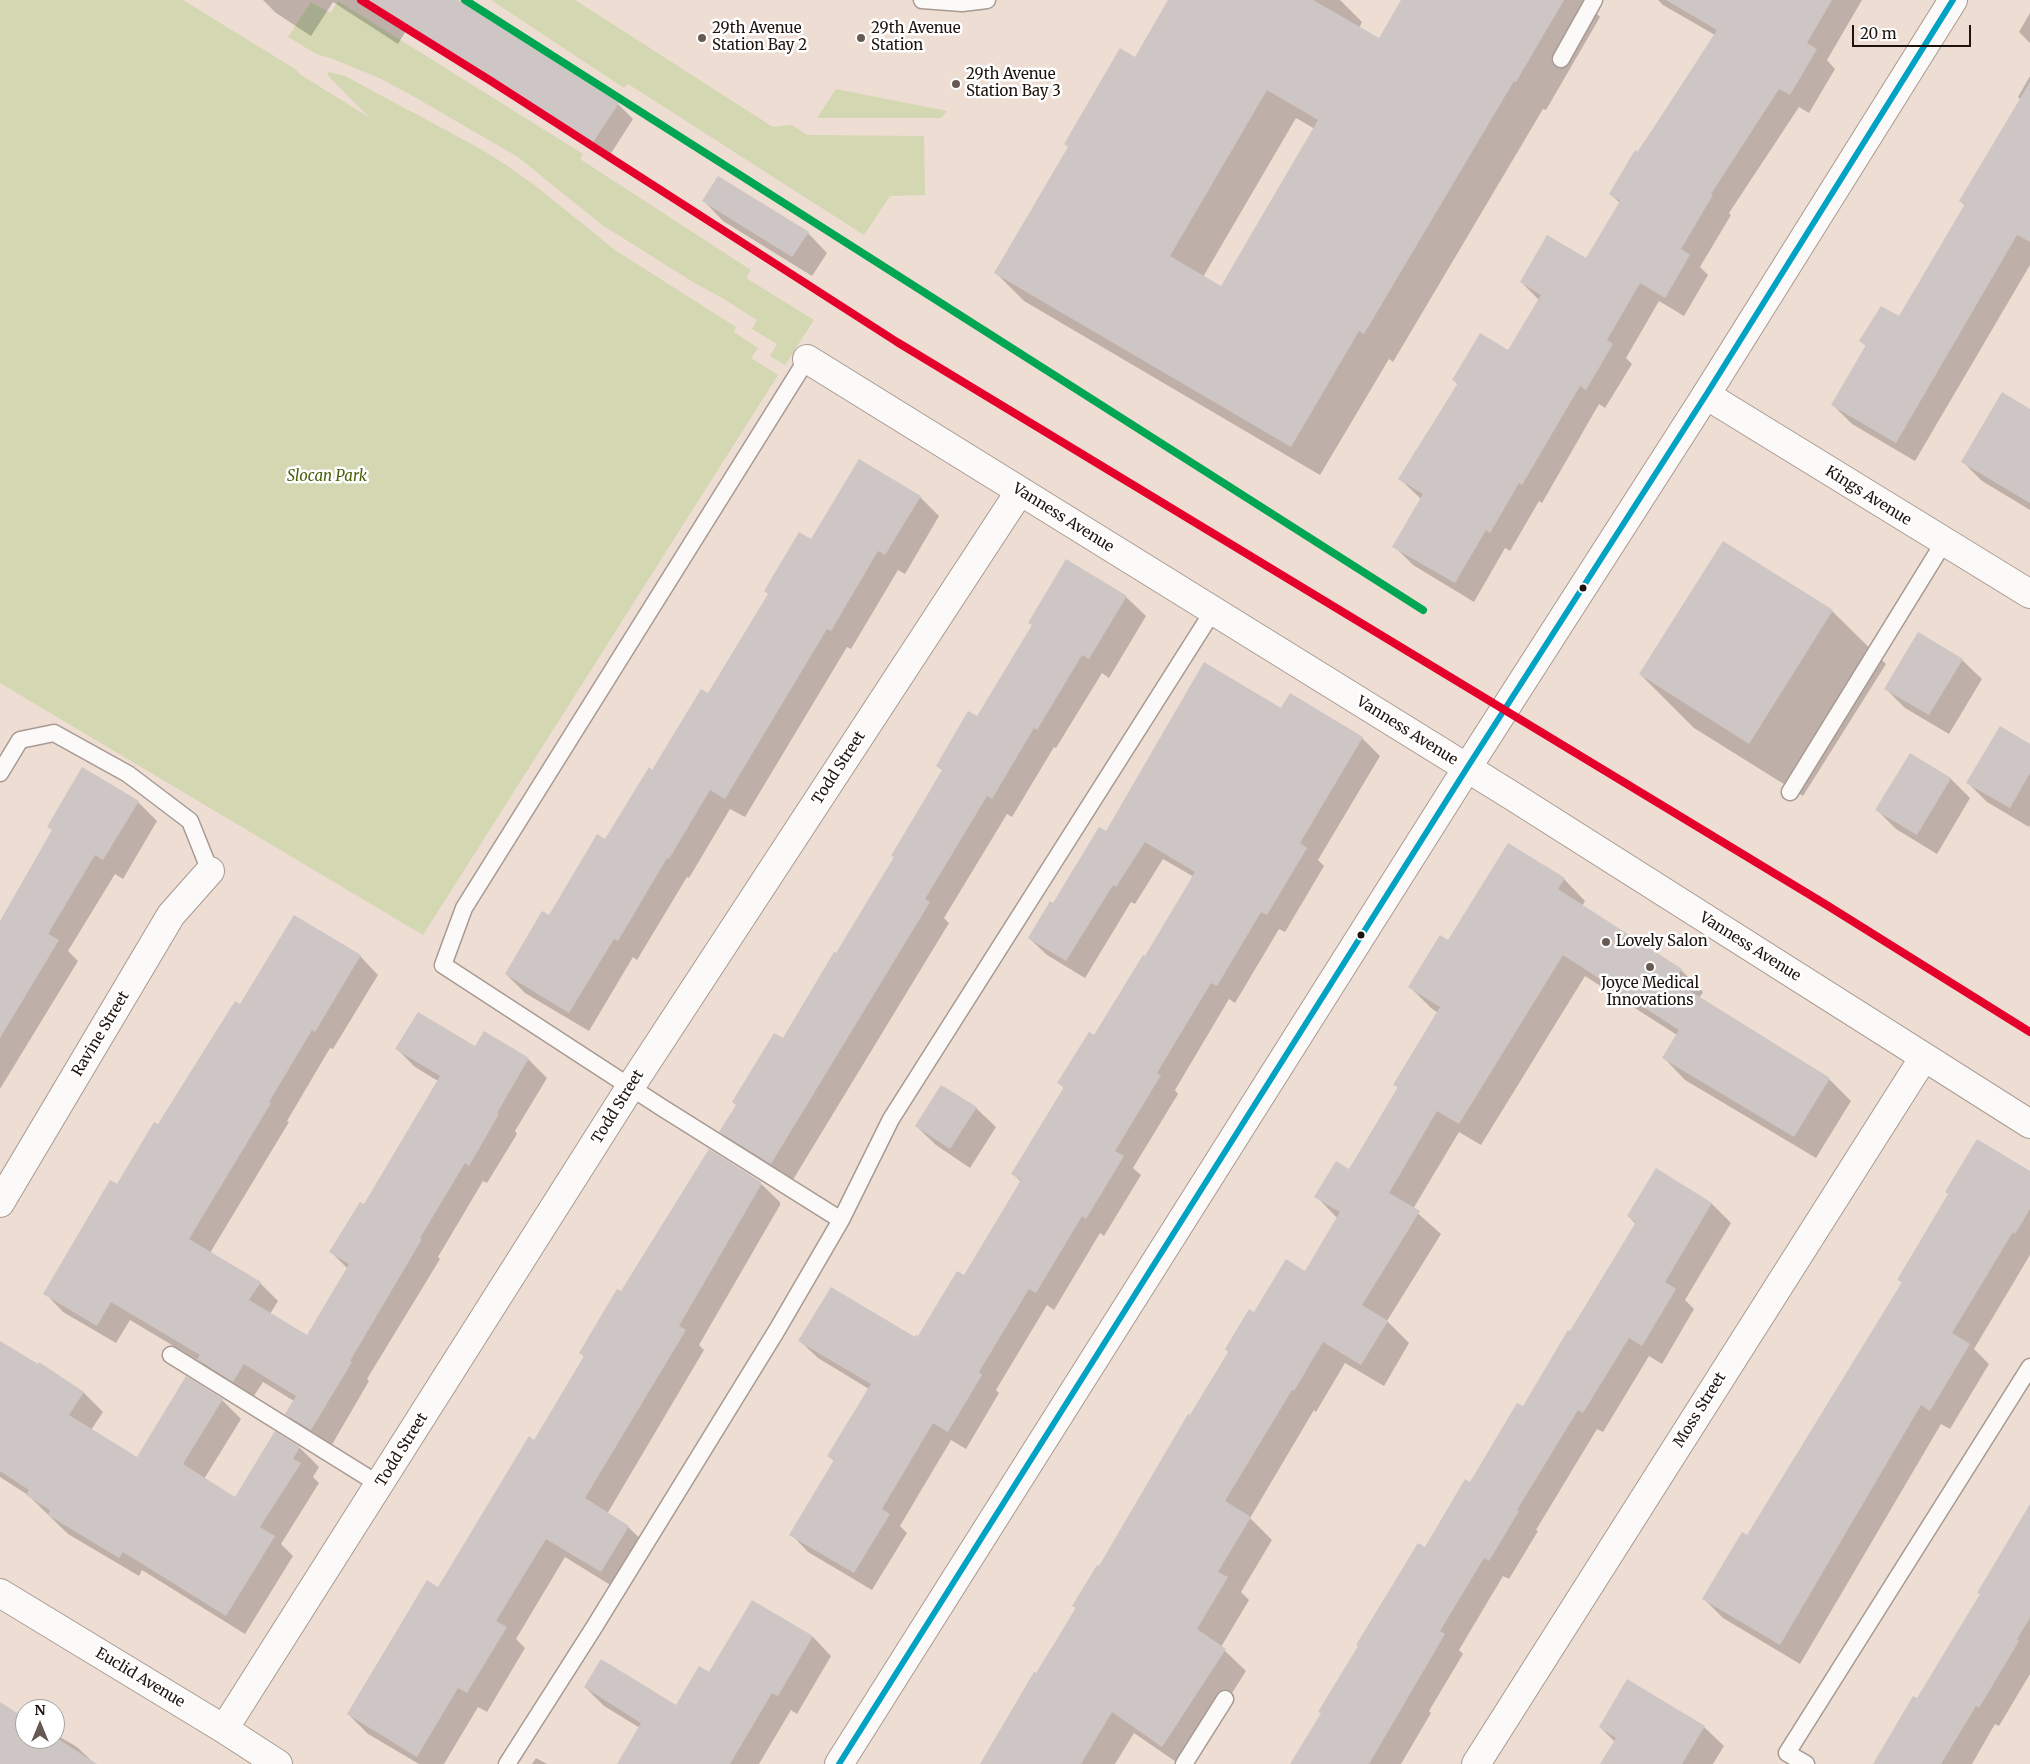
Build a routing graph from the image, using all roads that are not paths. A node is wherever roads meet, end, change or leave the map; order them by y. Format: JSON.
{"nodes":[{"id":1,"x":922,"y":0,"type":"edge"},
{"id":2,"x":987,"y":0,"type":"edge"},
{"id":3,"x":1594,"y":0,"type":"edge"},
{"id":4,"x":1953,"y":0,"type":"edge"},
{"id":5,"x":1562,"y":58,"type":"dead end"},
{"id":6,"x":807,"y":359,"type":"joint"},
{"id":7,"x":1706,"y":395,"type":"junction"},
{"id":8,"x":1020,"y":491,"type":"junction"},
{"id":9,"x":1944,"y":542,"type":"junction"},
{"id":10,"x":2030,"y":594,"type":"edge"},
{"id":11,"x":1214,"y":611,"type":"junction"},
{"id":12,"x":1468,"y":768,"type":"junction"},
{"id":13,"x":0,"y":773,"type":"edge"},
{"id":14,"x":1790,"y":792,"type":"dead end"},
{"id":15,"x":210,"y":871,"type":"joint"},
{"id":16,"x":1924,"y":1057,"type":"junction"},
{"id":17,"x":631,"y":1086,"type":"junction"},
{"id":18,"x":2030,"y":1124,"type":"edge"},
{"id":19,"x":0,"y":1203,"type":"edge"},
{"id":20,"x":841,"y":1220,"type":"junction"},
{"id":21,"x":171,"y":1355,"type":"dead end"},
{"id":22,"x":2030,"y":1367,"type":"edge"},
{"id":23,"x":380,"y":1484,"type":"junction"},
{"id":24,"x":0,"y":1593,"type":"edge"},
{"id":25,"x":1225,"y":1699,"type":"dead end"},
{"id":26,"x":224,"y":1729,"type":"junction"},
{"id":27,"x":278,"y":1764,"type":"edge"},
{"id":28,"x":507,"y":1764,"type":"edge"},
{"id":29,"x":839,"y":1764,"type":"edge"},
{"id":30,"x":1184,"y":1764,"type":"edge"},
{"id":31,"x":1476,"y":1764,"type":"edge"},
{"id":32,"x":1806,"y":1764,"type":"edge"}],
"edges":[{"from":1,"to":2,"type":"lane"},
{"from":3,"to":5,"type":"lane"},
{"from":4,"to":7,"type":"street"},
{"from":6,"to":8,"type":"street","name":"Vanness Avenue"},
{"from":6,"to":17,"type":"lane"},
{"from":7,"to":9,"type":"street","name":"Kings Avenue"},
{"from":7,"to":12,"type":"street"},
{"from":8,"to":11,"type":"street","name":"Vanness Avenue"},
{"from":8,"to":17,"type":"street","name":"Todd Street"},
{"from":9,"to":10,"type":"street","name":"Kings Avenue"},
{"from":9,"to":14,"type":"lane"},
{"from":11,"to":12,"type":"street","name":"Vanness Avenue"},
{"from":11,"to":20,"type":"lane"},
{"from":12,"to":16,"type":"street","name":"Vanness Avenue"},
{"from":12,"to":29,"type":"street"},
{"from":13,"to":15,"type":"lane"},
{"from":15,"to":19,"type":"street","name":"Ravine Street"},
{"from":16,"to":18,"type":"street","name":"Vanness Avenue"},
{"from":16,"to":31,"type":"street","name":"Moss Street"},
{"from":17,"to":20,"type":"lane"},
{"from":17,"to":23,"type":"street","name":"Todd Street"},
{"from":20,"to":28,"type":"lane"},
{"from":21,"to":23,"type":"lane"},
{"from":22,"to":32,"type":"lane"},
{"from":23,"to":26,"type":"street","name":"Todd Street"},
{"from":24,"to":26,"type":"street","name":"Euclid Avenue"},
{"from":25,"to":30,"type":"lane"},
{"from":26,"to":27,"type":"street","name":"Euclid Avenue"}]}
